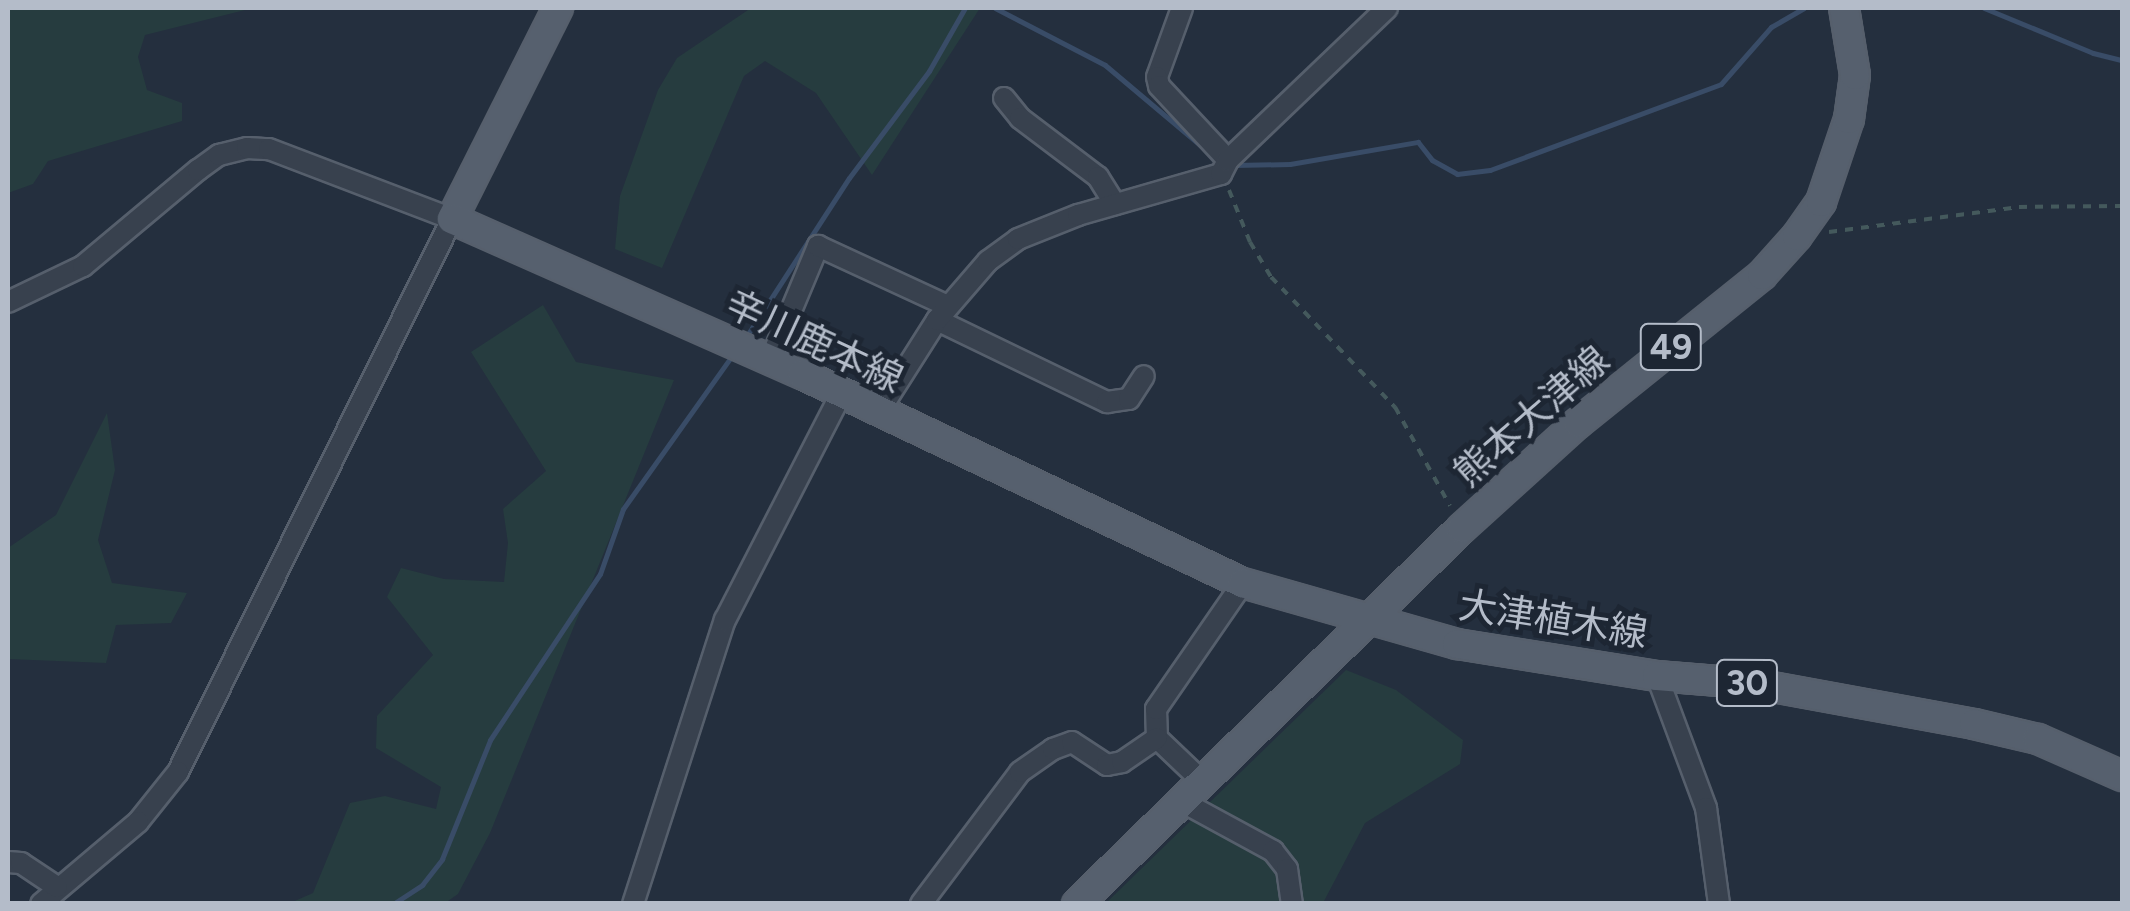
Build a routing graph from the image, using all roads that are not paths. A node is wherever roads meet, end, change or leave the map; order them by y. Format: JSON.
{"nodes":[{"id":1,"x":558,"y":8,"type":"edge"},
{"id":2,"x":1182,"y":8,"type":"edge"},
{"id":3,"x":1387,"y":8,"type":"edge"},
{"id":4,"x":1844,"y":8,"type":"edge"},
{"id":5,"x":1004,"y":98,"type":"dead end"},
{"id":6,"x":1228,"y":160,"type":"junction"},
{"id":7,"x":1114,"y":204,"type":"junction"},
{"id":8,"x":452,"y":219,"type":"junction"},
{"id":9,"x":8,"y":302,"type":"edge"},
{"id":10,"x":943,"y":313,"type":"junction"},
{"id":11,"x":747,"y":352,"type":"junction"},
{"id":12,"x":1144,"y":376,"type":"dead end"},
{"id":13,"x":841,"y":394,"type":"junction"},
{"id":14,"x":878,"y":413,"type":"junction"},
{"id":15,"x":1243,"y":584,"type":"junction"},
{"id":16,"x":1363,"y":620,"type":"junction"},
{"id":17,"x":1657,"y":676,"type":"junction"},
{"id":18,"x":1157,"y":738,"type":"junction"},
{"id":19,"x":2122,"y":776,"type":"edge"},
{"id":20,"x":1192,"y":791,"type":"junction"},
{"id":21,"x":8,"y":862,"type":"edge"},
{"id":22,"x":56,"y":887,"type":"junction"},
{"id":23,"x":42,"y":904,"type":"edge"},
{"id":24,"x":633,"y":904,"type":"edge"},
{"id":25,"x":922,"y":904,"type":"edge"},
{"id":26,"x":1077,"y":904,"type":"edge"},
{"id":27,"x":1292,"y":904,"type":"edge"},
{"id":28,"x":1719,"y":904,"type":"edge"}],
"edges":[{"from":1,"to":8,"type":"main road"},
{"from":2,"to":6,"type":"street"},
{"from":3,"to":6,"type":"street"},
{"from":4,"to":16,"type":"main road","name":"熊本大津線","number":"49"},
{"from":5,"to":7,"type":"street"},
{"from":6,"to":7,"type":"street"},
{"from":7,"to":10,"type":"street"},
{"from":8,"to":9,"type":"street"},
{"from":8,"to":11,"type":"main road","name":"辛川鹿本線"},
{"from":8,"to":22,"type":"street"},
{"from":10,"to":11,"type":"street"},
{"from":10,"to":12,"type":"street"},
{"from":10,"to":14,"type":"street"},
{"from":11,"to":13,"type":"main road","name":"辛川鹿本線"},
{"from":13,"to":14,"type":"main road","name":"辛川鹿本線"},
{"from":13,"to":24,"type":"street"},
{"from":14,"to":15,"type":"main road","name":"辛川鹿本線"},
{"from":15,"to":16,"type":"main road","name":"辛川鹿本線"},
{"from":15,"to":18,"type":"street"},
{"from":16,"to":17,"type":"main road","name":"大津植木線","number":"30"},
{"from":16,"to":20,"type":"main road"},
{"from":17,"to":19,"type":"main road","name":"大津植木線","number":"30"},
{"from":17,"to":28,"type":"street"},
{"from":18,"to":20,"type":"street"},
{"from":18,"to":25,"type":"street"},
{"from":20,"to":26,"type":"main road"},
{"from":20,"to":27,"type":"street"},
{"from":21,"to":22,"type":"street"},
{"from":22,"to":23,"type":"street"}]}
